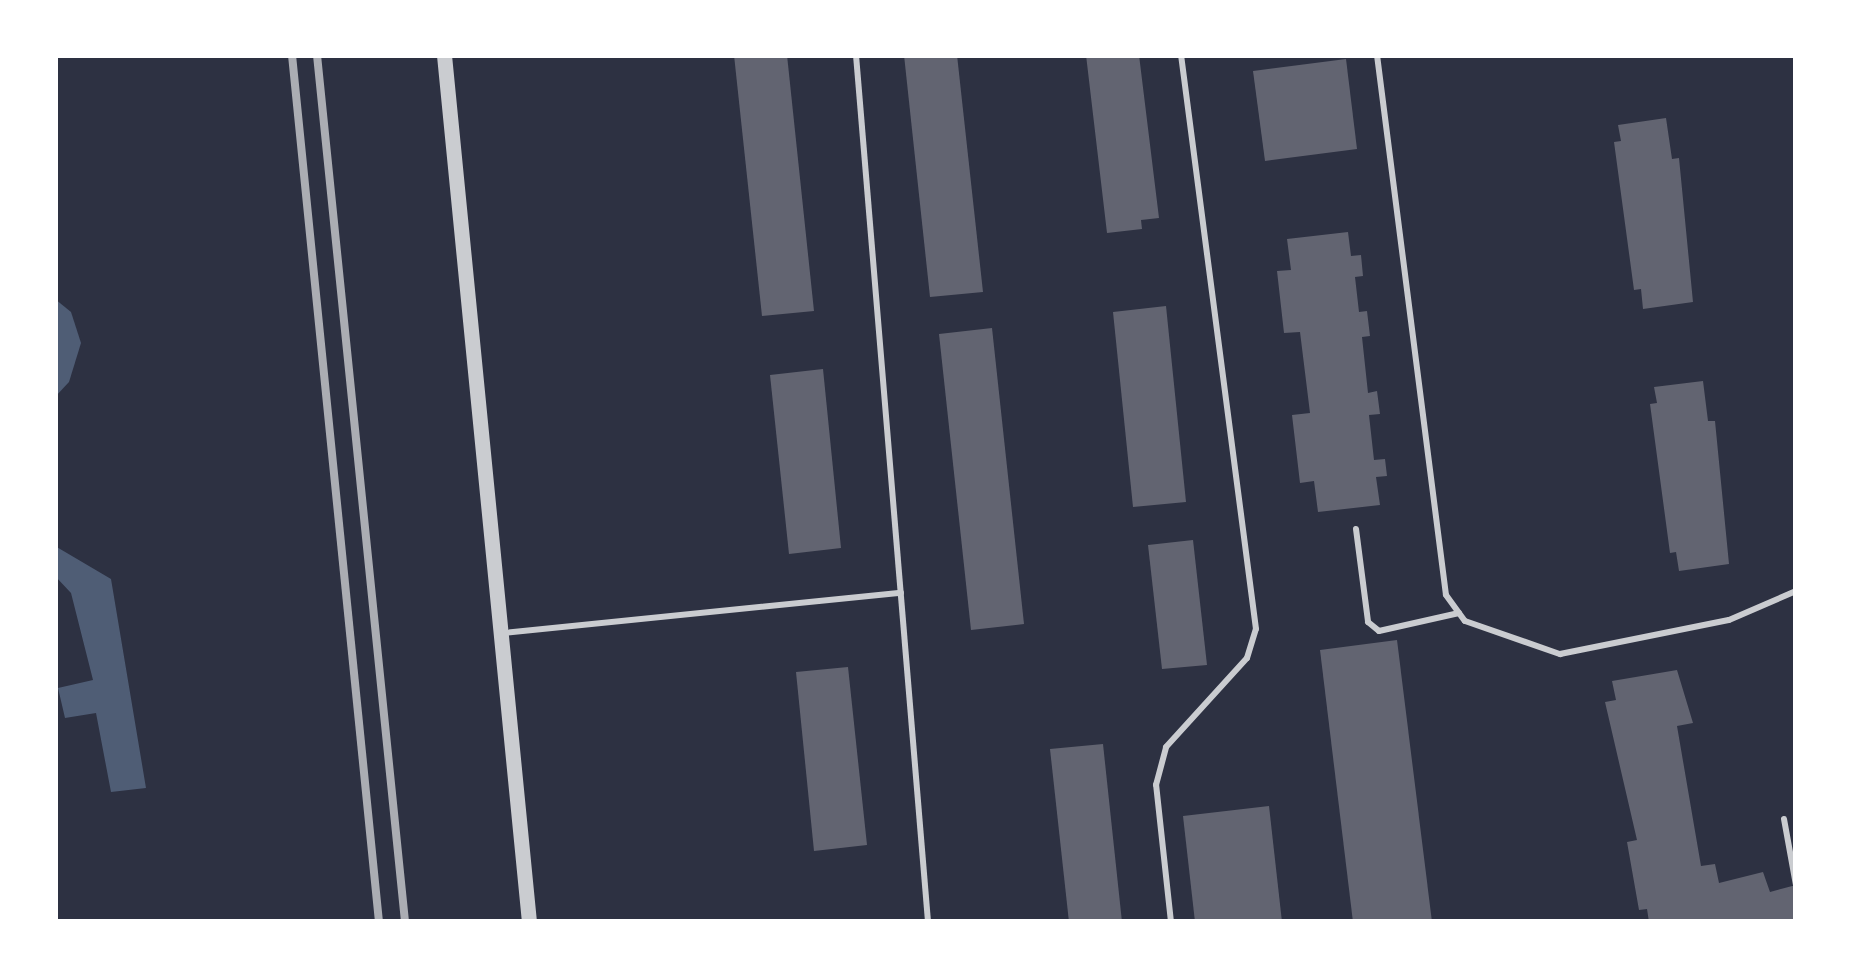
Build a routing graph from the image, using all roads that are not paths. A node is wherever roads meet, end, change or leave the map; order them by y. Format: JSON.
{"nodes":[{"id":1,"x":444,"y":55,"type":"edge"},
{"id":2,"x":856,"y":55,"type":"edge"},
{"id":3,"x":1181,"y":55,"type":"edge"},
{"id":4,"x":1376,"y":55,"type":"edge"},
{"id":5,"x":1356,"y":529,"type":"dead end"},
{"id":6,"x":1796,"y":591,"type":"edge"},
{"id":7,"x":900,"y":593,"type":"junction"},
{"id":8,"x":1459,"y":612,"type":"junction"},
{"id":9,"x":500,"y":634,"type":"junction"},
{"id":10,"x":1784,"y":820,"type":"dead end"},
{"id":11,"x":1796,"y":885,"type":"edge"},
{"id":12,"x":528,"y":922,"type":"edge"},
{"id":13,"x":928,"y":922,"type":"edge"},
{"id":14,"x":1172,"y":922,"type":"edge"}],
"edges":[{"from":1,"to":9,"type":"street"},
{"from":2,"to":7,"type":"lane"},
{"from":3,"to":14,"type":"lane"},
{"from":4,"to":8,"type":"lane"},
{"from":5,"to":8,"type":"lane"},
{"from":6,"to":8,"type":"lane"},
{"from":7,"to":9,"type":"lane"},
{"from":7,"to":13,"type":"lane"},
{"from":9,"to":12,"type":"street"},
{"from":10,"to":11,"type":"lane"}]}
